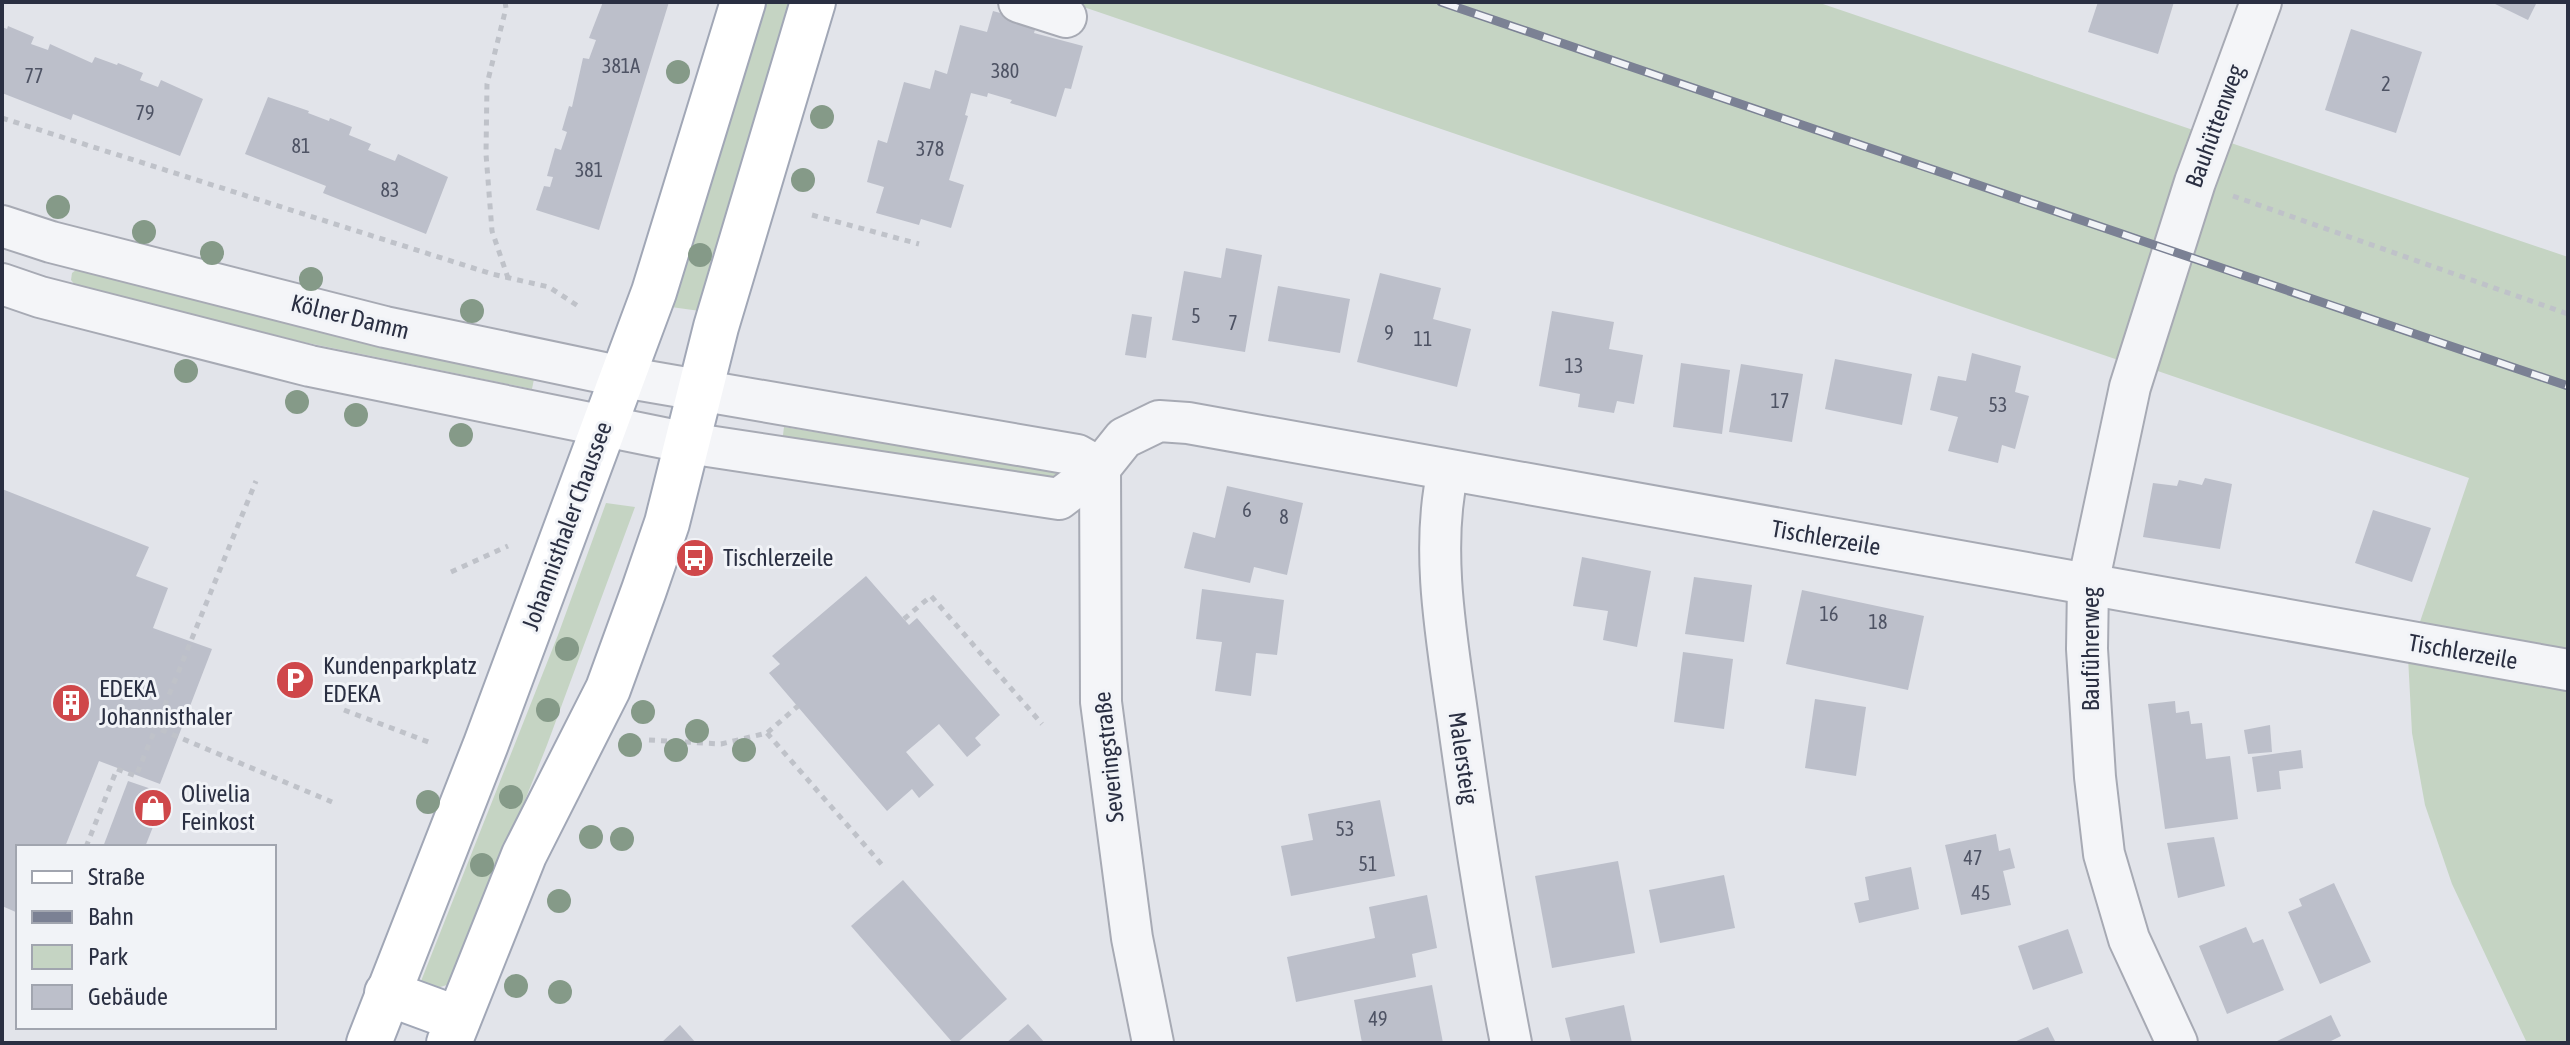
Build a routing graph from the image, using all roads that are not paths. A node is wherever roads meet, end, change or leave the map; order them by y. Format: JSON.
{"nodes":[{"id":1,"x":743,"y":2,"type":"edge"},
{"id":2,"x":813,"y":2,"type":"edge"},
{"id":3,"x":1019,"y":2,"type":"edge"},
{"id":4,"x":2261,"y":2,"type":"edge"},
{"id":5,"x":1066,"y":17,"type":"dead end"},
{"id":6,"x":2,"y":226,"type":"edge"},
{"id":7,"x":51,"y":242,"type":"junction"},
{"id":8,"x":2171,"y":251,"type":"joint"},
{"id":9,"x":2,"y":284,"type":"edge"},
{"id":10,"x":40,"y":297,"type":"junction"},
{"id":11,"x":623,"y":377,"type":"junction"},
{"id":12,"x":702,"y":390,"type":"junction"},
{"id":13,"x":605,"y":426,"type":"junction"},
{"id":14,"x":688,"y":443,"type":"junction"},
{"id":15,"x":1100,"y":468,"type":"junction"},
{"id":16,"x":1448,"y":471,"type":"junction"},
{"id":17,"x":2088,"y":584,"type":"junction"},
{"id":18,"x":2568,"y":670,"type":"edge"},
{"id":19,"x":387,"y":993,"type":"junction"},
{"id":20,"x":454,"y":1031,"type":"edge"},
{"id":21,"x":369,"y":1043,"type":"edge"},
{"id":22,"x":1153,"y":1043,"type":"edge"},
{"id":23,"x":1511,"y":1043,"type":"edge"},
{"id":24,"x":2177,"y":1043,"type":"edge"}],
"edges":[{"from":1,"to":11,"type":"main road","name":"Johannisthaler Chaussee"},
{"from":2,"to":12,"type":"main road"},
{"from":3,"to":5,"type":"street"},
{"from":4,"to":8,"type":"street","name":"Bauhüttenweg"},
{"from":6,"to":7,"type":"street","name":"Kölner Damm"},
{"from":7,"to":10,"type":"street"},
{"from":7,"to":11,"type":"street","name":"Kölner Damm"},
{"from":8,"to":17,"type":"street","name":"Bauführerweg"},
{"from":9,"to":10,"type":"street"},
{"from":10,"to":13,"type":"street"},
{"from":11,"to":12,"type":"street","name":"Kölner Damm"},
{"from":11,"to":13,"type":"main road","name":"Johannisthaler Chaussee"},
{"from":12,"to":14,"type":"main road"},
{"from":12,"to":15,"type":"street"},
{"from":13,"to":14,"type":"street"},
{"from":13,"to":19,"type":"main road","name":"Johannisthaler Chaussee"},
{"from":14,"to":15,"type":"street","name":"Tischlerzeile"},
{"from":14,"to":20,"type":"main road"},
{"from":15,"to":16,"type":"street","name":"Tischlerzeile"},
{"from":15,"to":22,"type":"street","name":"Severingstraße"},
{"from":16,"to":17,"type":"street","name":"Tischlerzeile"},
{"from":16,"to":23,"type":"street","name":"Malersteig"},
{"from":17,"to":18,"type":"street","name":"Tischlerzeile"},
{"from":17,"to":24,"type":"street","name":"Bauführerweg"},
{"from":19,"to":20,"type":"main road"},
{"from":19,"to":21,"type":"main road","name":"Johannisthaler Chaussee"}]}
